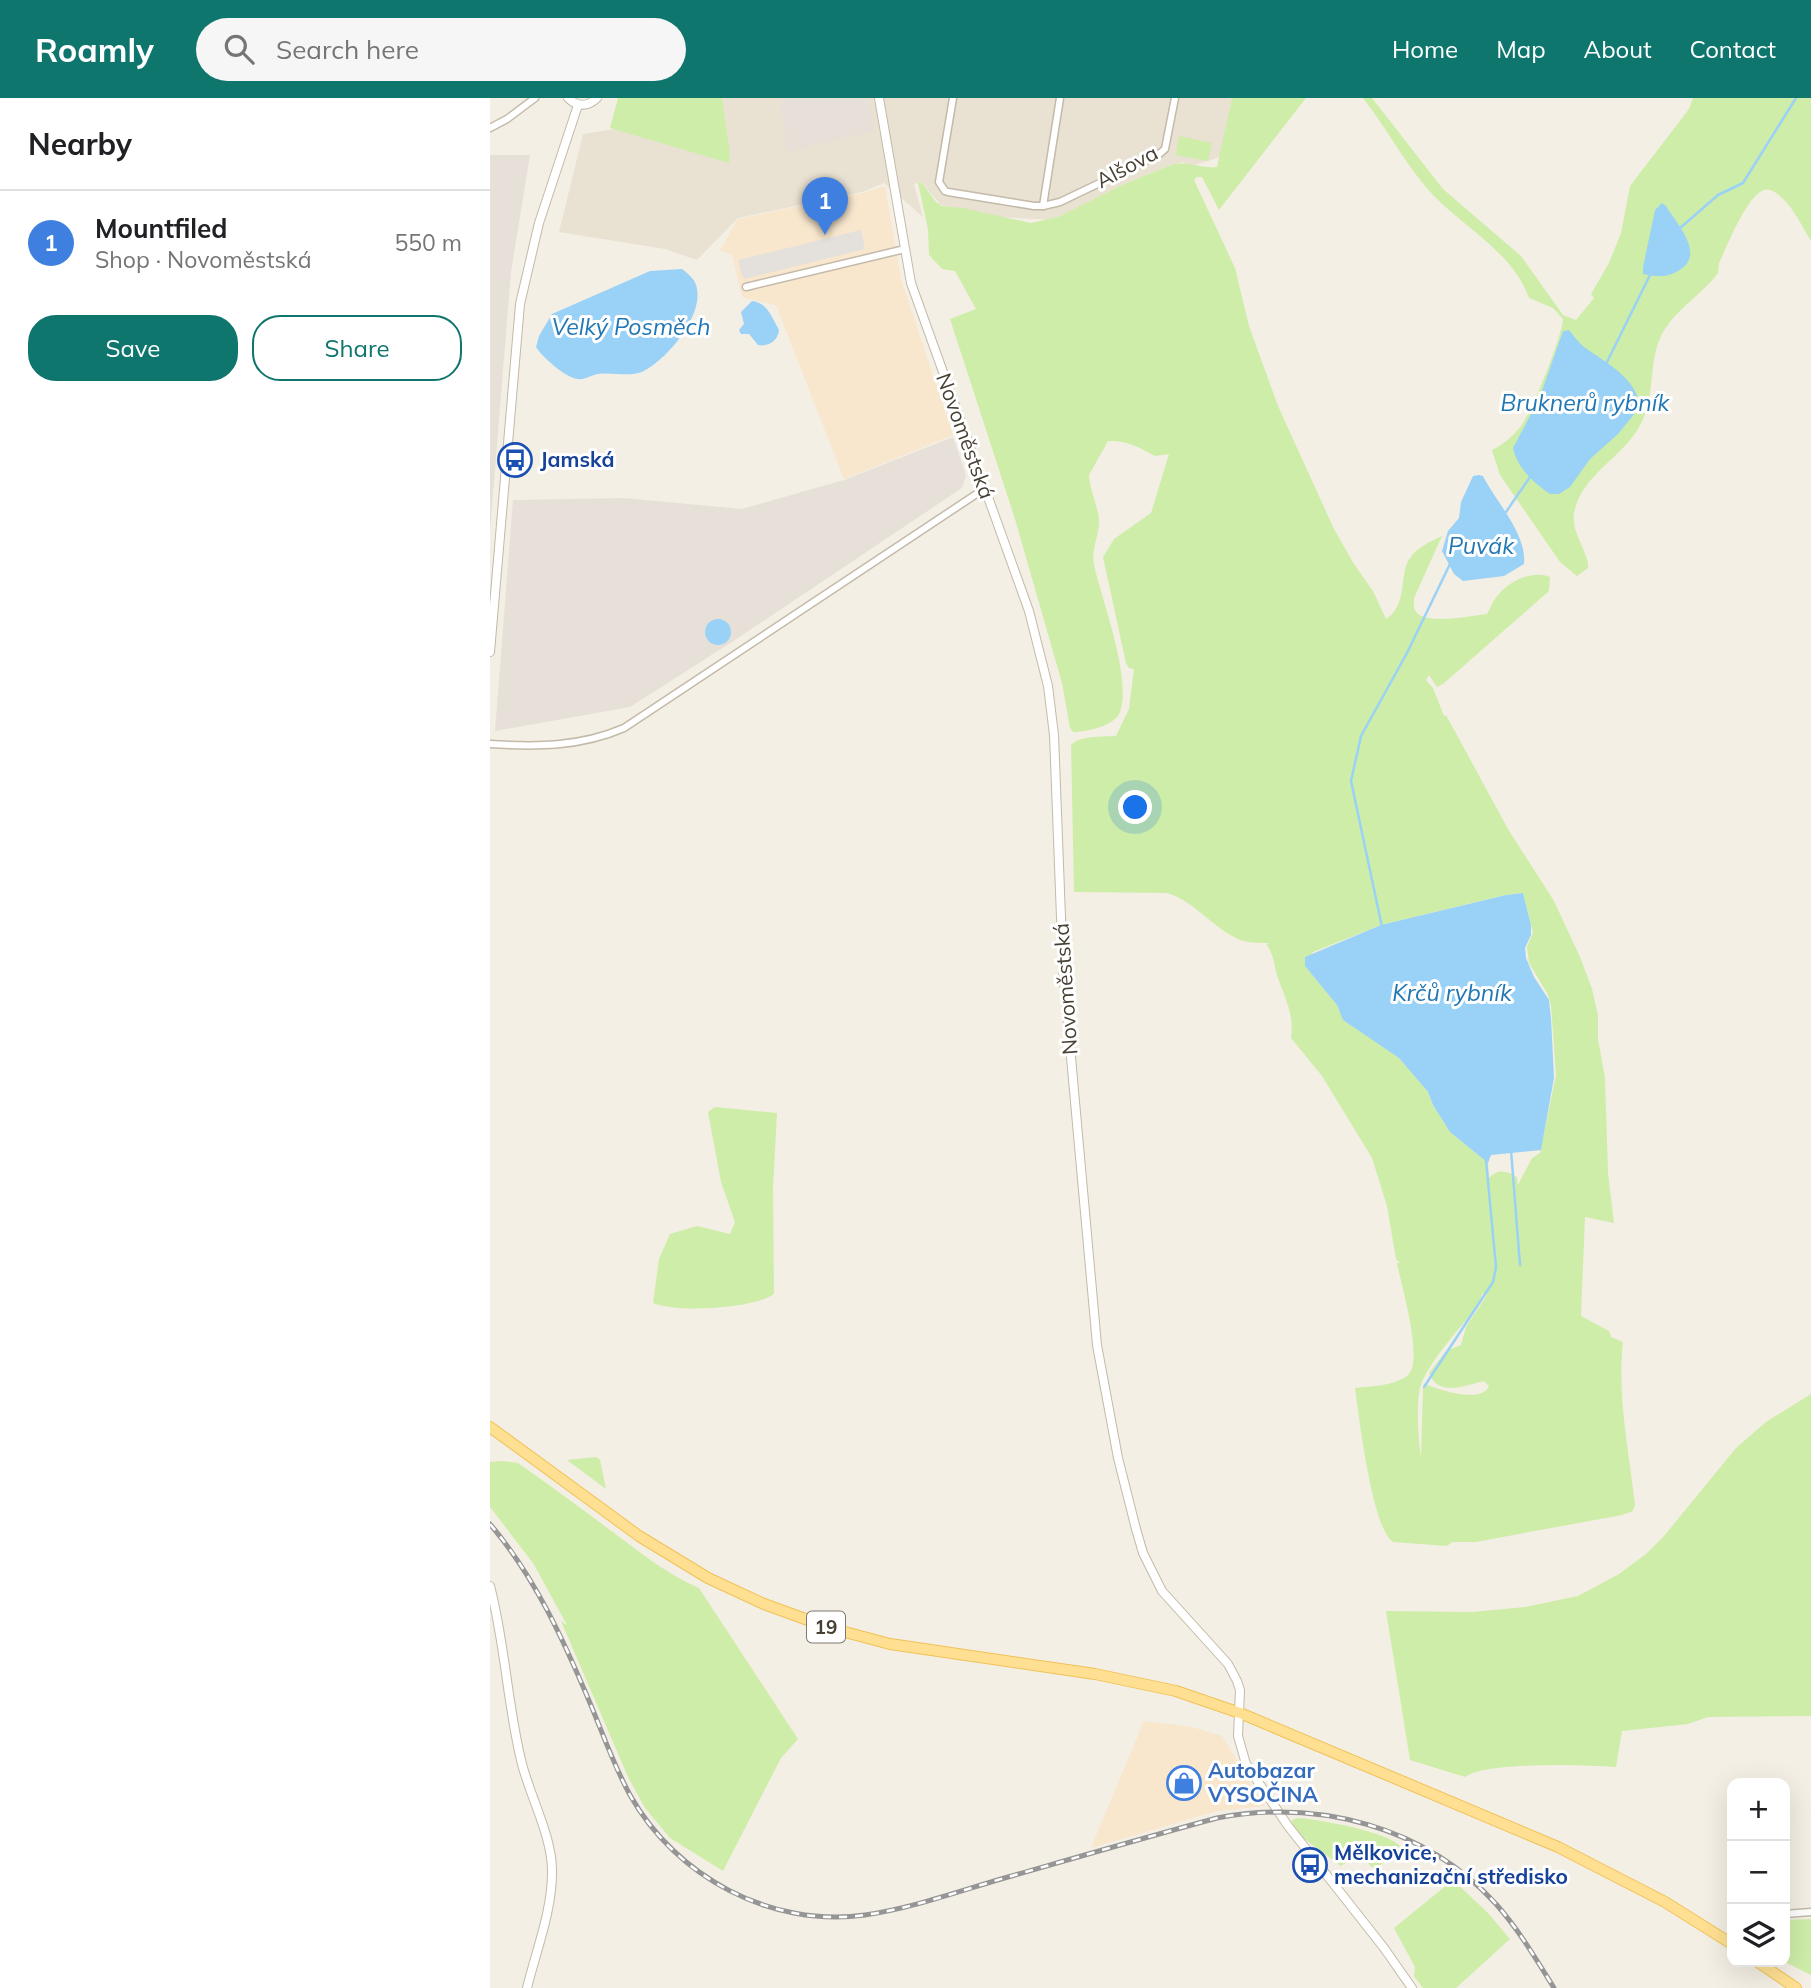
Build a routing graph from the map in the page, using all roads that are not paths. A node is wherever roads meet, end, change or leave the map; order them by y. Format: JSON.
{"nodes":[{"id":1,"x":535,"y":98,"type":"edge"},
{"id":2,"x":568,"y":98,"type":"edge"},
{"id":3,"x":597,"y":98,"type":"edge"},
{"id":4,"x":879,"y":98,"type":"edge"},
{"id":5,"x":953,"y":98,"type":"edge"},
{"id":6,"x":1060,"y":98,"type":"edge"},
{"id":7,"x":1175,"y":98,"type":"edge"},
{"id":8,"x":578,"y":105,"type":"junction"},
{"id":9,"x":490,"y":128,"type":"edge"},
{"id":10,"x":1042,"y":205,"type":"junction"},
{"id":11,"x":905,"y":249,"type":"junction"},
{"id":12,"x":746,"y":287,"type":"dead end"},
{"id":13,"x":984,"y":489,"type":"junction"},
{"id":14,"x":490,"y":652,"type":"edge"},
{"id":15,"x":490,"y":744,"type":"edge"},
{"id":16,"x":490,"y":1427,"type":"edge"},
{"id":17,"x":504,"y":1437,"type":"junction"},
{"id":18,"x":490,"y":1439,"type":"edge"},
{"id":19,"x":490,"y":1586,"type":"edge"},
{"id":20,"x":1240,"y":1713,"type":"junction"},
{"id":21,"x":1790,"y":1913,"type":"edge"},
{"id":22,"x":1811,"y":1913,"type":"edge"},
{"id":23,"x":1727,"y":1939,"type":"edge"},
{"id":24,"x":1765,"y":1967,"type":"edge"},
{"id":25,"x":527,"y":1988,"type":"edge"},
{"id":26,"x":1412,"y":1988,"type":"edge"},
{"id":27,"x":1796,"y":1988,"type":"edge"}],
"edges":[{"from":1,"to":9,"type":"street"},
{"from":2,"to":8,"type":"street"},
{"from":3,"to":8,"type":"street"},
{"from":4,"to":11,"type":"street","name":"Novoměstská"},
{"from":5,"to":10,"type":"street"},
{"from":6,"to":10,"type":"street"},
{"from":7,"to":10,"type":"street","name":"Alšova"},
{"from":8,"to":14,"type":"street"},
{"from":11,"to":12,"type":"street"},
{"from":11,"to":13,"type":"street","name":"Novoměstská"},
{"from":13,"to":15,"type":"street"},
{"from":13,"to":20,"type":"street","name":"Novoměstská"},
{"from":16,"to":17,"type":"main road","number":"19"},
{"from":17,"to":18,"type":"main road"},
{"from":17,"to":20,"type":"main road","number":"19"},
{"from":19,"to":25,"type":"street"},
{"from":20,"to":23,"type":"main road","number":"19"},
{"from":20,"to":26,"type":"street","name":"Novoměstská"},
{"from":21,"to":22,"type":"street"},
{"from":24,"to":27,"type":"main road"}]}
